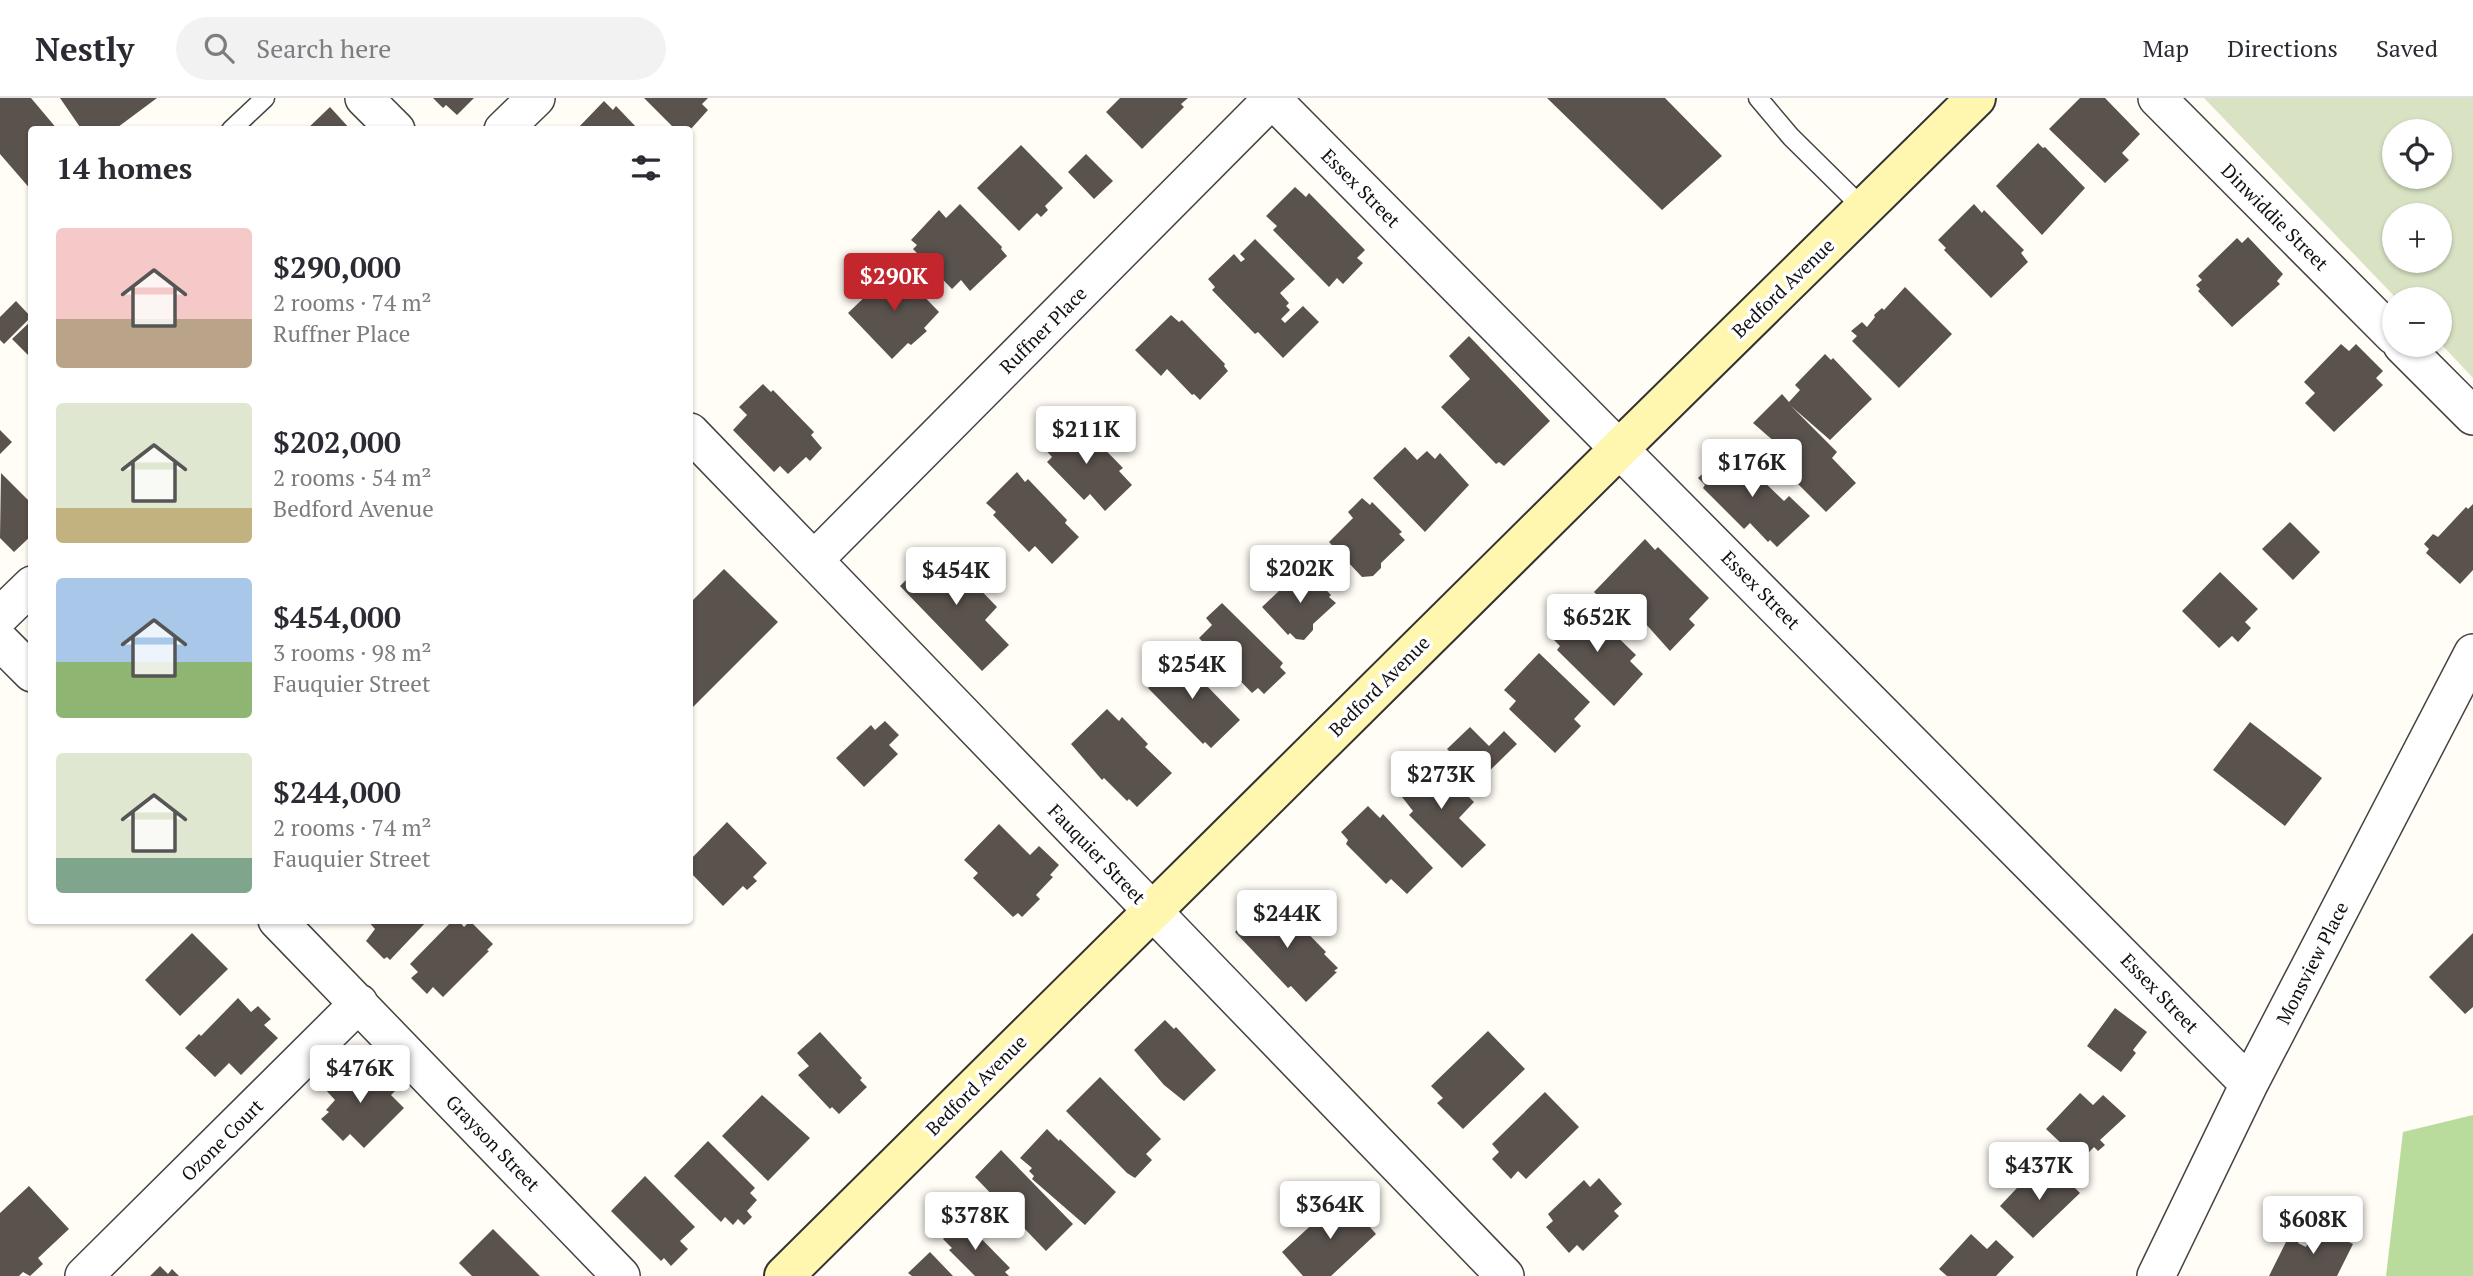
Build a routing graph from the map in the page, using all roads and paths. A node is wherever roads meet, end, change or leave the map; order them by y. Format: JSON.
{"nodes":[{"id":1,"x":265,"y":98,"type":"edge"},
{"id":2,"x":364,"y":98,"type":"edge"},
{"id":3,"x":536,"y":98,"type":"edge"},
{"id":4,"x":1758,"y":98,"type":"edge"},
{"id":5,"x":1976,"y":98,"type":"edge"},
{"id":6,"x":2157,"y":98,"type":"edge"},
{"id":7,"x":1272,"y":99,"type":"edge"},
{"id":8,"x":235,"y":126,"type":"edge"},
{"id":9,"x":392,"y":126,"type":"edge"},
{"id":10,"x":507,"y":126,"type":"edge"},
{"id":11,"x":1864,"y":209,"type":"junction"},
{"id":12,"x":2382,"y":325,"type":"edge"},
{"id":13,"x":2414,"y":357,"type":"edge"},
{"id":14,"x":2473,"y":416,"type":"edge"},
{"id":15,"x":693,"y":435,"type":"edge"},
{"id":16,"x":1620,"y":447,"type":"junction"},
{"id":17,"x":814,"y":561,"type":"junction"},
{"id":18,"x":28,"y":590,"type":"edge"},
{"id":19,"x":0,"y":616,"type":"edge"},
{"id":20,"x":0,"y":641,"type":"edge"},
{"id":21,"x":2473,"y":653,"type":"edge"},
{"id":22,"x":28,"y":669,"type":"edge"},
{"id":23,"x":1152,"y":911,"type":"junction"},
{"id":24,"x":281,"y":924,"type":"edge"},
{"id":25,"x":359,"y":1003,"type":"junction"},
{"id":26,"x":2249,"y":1084,"type":"junction"},
{"id":27,"x":84,"y":1276,"type":"edge"},
{"id":28,"x":621,"y":1276,"type":"edge"},
{"id":29,"x":783,"y":1276,"type":"edge"},
{"id":30,"x":1505,"y":1276,"type":"edge"},
{"id":31,"x":2156,"y":1276,"type":"edge"}],
"edges":[{"from":1,"to":8,"type":"lane"},
{"from":2,"to":9,"type":"street"},
{"from":3,"to":10,"type":"street"},
{"from":4,"to":11,"type":"lane"},
{"from":5,"to":11,"type":"street","name":"Bedford Avenue"},
{"from":6,"to":12,"type":"street","name":"Dinwiddie Street"},
{"from":7,"to":16,"type":"street","name":"Essex Street"},
{"from":7,"to":17,"type":"street","name":"Ruffner Place"},
{"from":11,"to":16,"type":"street","name":"Bedford Avenue"},
{"from":13,"to":14,"type":"street"},
{"from":15,"to":17,"type":"street","name":"Fauquier Street"},
{"from":16,"to":23,"type":"street","name":"Bedford Avenue"},
{"from":16,"to":26,"type":"street","name":"Essex Street"},
{"from":17,"to":23,"type":"street","name":"Fauquier Street"},
{"from":18,"to":19,"type":"street"},
{"from":20,"to":22,"type":"street"},
{"from":21,"to":26,"type":"street","name":"Monsview Place"},
{"from":23,"to":29,"type":"street","name":"Bedford Avenue"},
{"from":23,"to":30,"type":"street","name":"Fauquier Street"},
{"from":24,"to":25,"type":"street","name":"Grayson Street"},
{"from":25,"to":27,"type":"street","name":"Ozone Court"},
{"from":25,"to":28,"type":"street","name":"Grayson Street"},
{"from":26,"to":31,"type":"street","name":"Monsview Place"}]}
